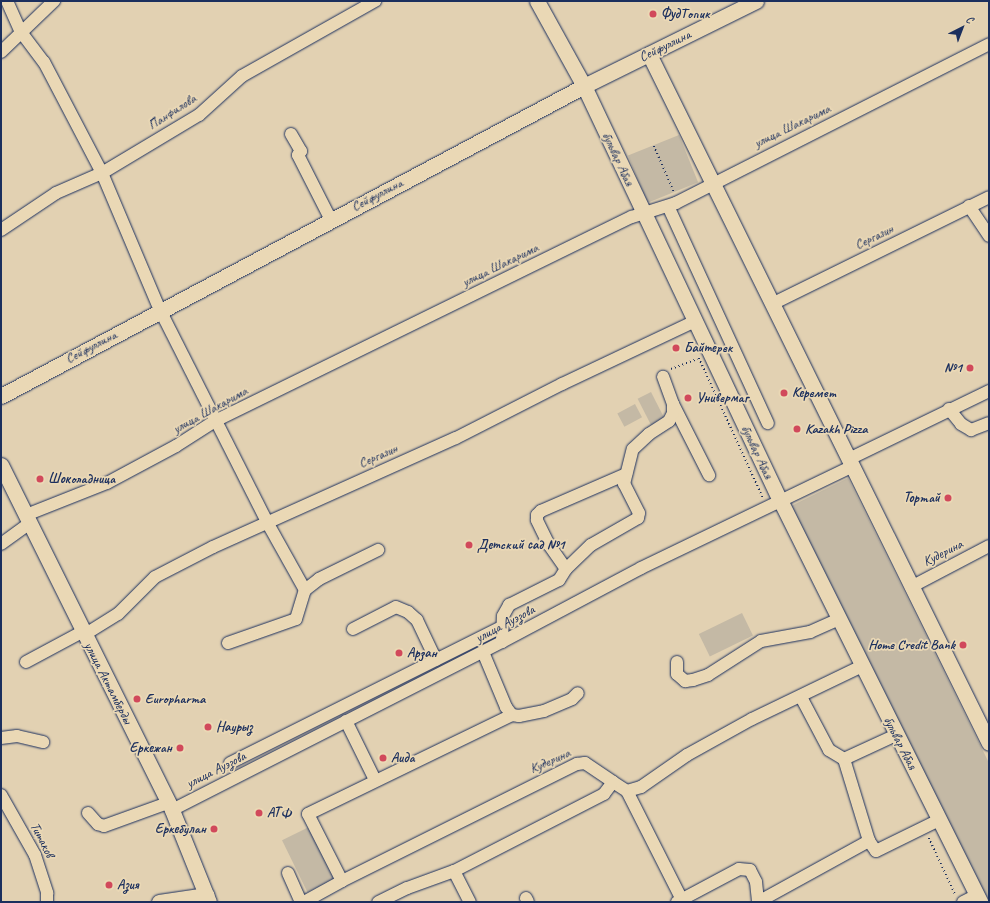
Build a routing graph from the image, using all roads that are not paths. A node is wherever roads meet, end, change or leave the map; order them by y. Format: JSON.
{"nodes":[{"id":1,"x":7,"y":1,"type":"edge"},
{"id":2,"x":54,"y":1,"type":"edge"},
{"id":3,"x":376,"y":1,"type":"edge"},
{"id":4,"x":537,"y":1,"type":"edge"},
{"id":5,"x":756,"y":1,"type":"edge"},
{"id":6,"x":21,"y":32,"type":"junction"},
{"id":7,"x":989,"y":44,"type":"edge"},
{"id":8,"x":1,"y":52,"type":"edge"},
{"id":9,"x":649,"y":54,"type":"junction"},
{"id":10,"x":584,"y":86,"type":"junction"},
{"id":11,"x":291,"y":134,"type":"dead end"},
{"id":12,"x":102,"y":173,"type":"junction"},
{"id":13,"x":713,"y":182,"type":"junction"},
{"id":14,"x":989,"y":197,"type":"edge"},
{"id":15,"x":672,"y":204,"type":"junction"},
{"id":16,"x":969,"y":206,"type":"junction"},
{"id":17,"x":644,"y":214,"type":"junction"},
{"id":18,"x":331,"y":220,"type":"junction"},
{"id":19,"x":1,"y":230,"type":"edge"},
{"id":20,"x":989,"y":236,"type":"edge"},
{"id":21,"x":772,"y":304,"type":"junction"},
{"id":22,"x":160,"y":310,"type":"junction"},
{"id":23,"x":696,"y":322,"type":"junction"},
{"id":24,"x":663,"y":377,"type":"road end"},
{"id":25,"x":989,"y":391,"type":"edge"},
{"id":26,"x":1,"y":396,"type":"edge"},
{"id":27,"x":674,"y":404,"type":"junction"},
{"id":28,"x":949,"y":410,"type":"junction"},
{"id":29,"x":215,"y":422,"type":"junction"},
{"id":30,"x":768,"y":423,"type":"dead end"},
{"id":31,"x":989,"y":423,"type":"edge"},
{"id":32,"x":851,"y":462,"type":"junction"},
{"id":33,"x":1,"y":465,"type":"edge"},
{"id":34,"x":626,"y":474,"type":"junction"},
{"id":35,"x":709,"y":475,"type":"dead end"},
{"id":36,"x":774,"y":505,"type":"junction"},
{"id":37,"x":28,"y":519,"type":"junction"},
{"id":38,"x":267,"y":522,"type":"junction"},
{"id":39,"x":1,"y":544,"type":"edge"},
{"id":40,"x":989,"y":546,"type":"edge"},
{"id":41,"x":378,"y":550,"type":"dead end"},
{"id":42,"x":566,"y":569,"type":"junction"},
{"id":43,"x":911,"y":587,"type":"junction"},
{"id":44,"x":305,"y":590,"type":"junction"},
{"id":45,"x":839,"y":619,"type":"junction"},
{"id":46,"x":502,"y":627,"type":"junction"},
{"id":47,"x":353,"y":629,"type":"dead end"},
{"id":48,"x":83,"y":634,"type":"junction"},
{"id":49,"x":502,"y":642,"type":"junction"},
{"id":50,"x":228,"y":643,"type":"dead end"},
{"id":51,"x":483,"y":652,"type":"junction"},
{"id":52,"x":436,"y":660,"type":"junction"},
{"id":53,"x":26,"y":662,"type":"dead end"},
{"id":54,"x":677,"y":662,"type":"dead end"},
{"id":55,"x":862,"y":666,"type":"junction"},
{"id":56,"x":578,"y":693,"type":"dead end"},
{"id":57,"x":801,"y":697,"type":"junction"},
{"id":58,"x":512,"y":715,"type":"junction"},
{"id":59,"x":346,"y":721,"type":"junction"},
{"id":60,"x":896,"y":735,"type":"junction"},
{"id":61,"x":1,"y":738,"type":"edge"},
{"id":62,"x":43,"y":742,"type":"dead end"},
{"id":63,"x":989,"y":743,"type":"edge"},
{"id":64,"x":844,"y":759,"type":"junction"},
{"id":65,"x":230,"y":763,"type":"dead end"},
{"id":66,"x":375,"y":780,"type":"junction"},
{"id":67,"x":613,"y":782,"type":"junction"},
{"id":68,"x":627,"y":791,"type":"junction"},
{"id":69,"x":1,"y":795,"type":"edge"},
{"id":70,"x":170,"y":807,"type":"junction"},
{"id":71,"x":88,"y":813,"type":"dead end"},
{"id":72,"x":939,"y":820,"type":"junction"},
{"id":73,"x":869,"y":841,"type":"junction"},
{"id":74,"x":454,"y":871,"type":"junction"},
{"id":75,"x":288,"y":873,"type":"dead end"},
{"id":76,"x":342,"y":881,"type":"junction"},
{"id":77,"x":207,"y":899,"type":"edge"},
{"id":78,"x":969,"y":899,"type":"edge"},
{"id":79,"x":680,"y":901,"type":"edge"},
{"id":80,"x":47,"y":902,"type":"edge"},
{"id":81,"x":159,"y":902,"type":"edge"},
{"id":82,"x":303,"y":902,"type":"edge"},
{"id":83,"x":378,"y":902,"type":"edge"},
{"id":84,"x":470,"y":902,"type":"edge"},
{"id":85,"x":758,"y":902,"type":"edge"}],
"edges":[{"from":1,"to":6,"type":"street"},
{"from":2,"to":6,"type":"street"},
{"from":3,"to":12,"type":"street","name":"Панфилова"},
{"from":4,"to":10,"type":"main road","name":"бульвар Абая"},
{"from":5,"to":9,"type":"main road","name":"Сейфуллина"},
{"from":6,"to":8,"type":"street"},
{"from":6,"to":12,"type":"street"},
{"from":7,"to":13,"type":"street","name":"улица Шакарима"},
{"from":9,"to":10,"type":"main road","name":"Сейфуллина"},
{"from":9,"to":13,"type":"main road"},
{"from":10,"to":17,"type":"main road","name":"бульвар Абая"},
{"from":10,"to":18,"type":"main road","name":"Сейфуллина"},
{"from":11,"to":18,"type":"street"},
{"from":12,"to":19,"type":"street","name":"Панфилова"},
{"from":12,"to":22,"type":"street"},
{"from":13,"to":15,"type":"street","name":"улица Шакарима"},
{"from":13,"to":21,"type":"main road"},
{"from":14,"to":16,"type":"street","name":"Сергазин"},
{"from":15,"to":17,"type":"street","name":"улица Шакарима"},
{"from":15,"to":30,"type":"street"},
{"from":16,"to":20,"type":"street"},
{"from":16,"to":21,"type":"street","name":"Сергазин"},
{"from":17,"to":23,"type":"main road","name":"бульвар Абая"},
{"from":17,"to":29,"type":"street","name":"улица Шакарима"},
{"from":18,"to":22,"type":"main road","name":"Сейфуллина"},
{"from":21,"to":32,"type":"main road"},
{"from":22,"to":26,"type":"main road","name":"Сейфуллина"},
{"from":22,"to":29,"type":"street"},
{"from":23,"to":36,"type":"main road","name":"бульвар Абая"},
{"from":23,"to":38,"type":"street","name":"Сергазин"},
{"from":24,"to":27,"type":"street"},
{"from":25,"to":28,"type":"street","name":"улица Ауэзова"},
{"from":27,"to":34,"type":"street"},
{"from":27,"to":35,"type":"street"},
{"from":28,"to":31,"type":"street"},
{"from":28,"to":32,"type":"street","name":"улица Ауэзова"},
{"from":29,"to":37,"type":"street","name":"улица Шакарима"},
{"from":29,"to":38,"type":"street"},
{"from":32,"to":36,"type":"street","name":"улица Ауэзова"},
{"from":32,"to":43,"type":"main road"},
{"from":33,"to":37,"type":"main road","name":"улица Актамберды"},
{"from":34,"to":42,"type":"street"},
{"from":34,"to":42,"type":"street"},
{"from":36,"to":45,"type":"main road","name":"бульвар Абая"},
{"from":36,"to":49,"type":"street","name":"улица Ауэзова"},
{"from":37,"to":39,"type":"street","name":"улица Шакарима"},
{"from":37,"to":48,"type":"main road","name":"улица Актамберды"},
{"from":38,"to":44,"type":"street"},
{"from":38,"to":48,"type":"street","name":"Сергазин"},
{"from":40,"to":43,"type":"street","name":"Кудерина"},
{"from":41,"to":44,"type":"street"},
{"from":42,"to":46,"type":"street"},
{"from":43,"to":63,"type":"main road"},
{"from":44,"to":50,"type":"street"},
{"from":45,"to":54,"type":"street"},
{"from":45,"to":55,"type":"main road","name":"бульвар Абая"},
{"from":46,"to":49,"type":"street"},
{"from":46,"to":52,"type":"street"},
{"from":47,"to":52,"type":"street"},
{"from":48,"to":53,"type":"street","name":"Сергазин"},
{"from":48,"to":70,"type":"main road","name":"улица Актамберды"},
{"from":49,"to":51,"type":"street","name":"улица Ауэзова"},
{"from":51,"to":58,"type":"street"},
{"from":51,"to":59,"type":"street","name":"улица Ауэзова"},
{"from":52,"to":65,"type":"street"},
{"from":55,"to":57,"type":"street"},
{"from":55,"to":60,"type":"main road","name":"бульвар Абая"},
{"from":56,"to":58,"type":"street"},
{"from":57,"to":64,"type":"street"},
{"from":57,"to":68,"type":"street"},
{"from":58,"to":66,"type":"street"},
{"from":59,"to":66,"type":"street"},
{"from":59,"to":70,"type":"street","name":"улица Ауэзова"},
{"from":60,"to":64,"type":"street"},
{"from":60,"to":72,"type":"main road","name":"бульвар Абая"},
{"from":61,"to":62,"type":"street"},
{"from":64,"to":73,"type":"street"},
{"from":66,"to":76,"type":"street"},
{"from":67,"to":68,"type":"street","name":"Кудерина"},
{"from":67,"to":74,"type":"street"},
{"from":67,"to":76,"type":"street","name":"Кудерина"},
{"from":68,"to":79,"type":"street"},
{"from":69,"to":80,"type":"street","name":"Титаков"},
{"from":70,"to":71,"type":"street","name":"улица Ауэзова"},
{"from":70,"to":77,"type":"main road","name":"улица Актамберды"},
{"from":72,"to":73,"type":"street"},
{"from":72,"to":78,"type":"main road","name":"бульвар Абая"},
{"from":73,"to":85,"type":"street"},
{"from":74,"to":83,"type":"street"},
{"from":74,"to":84,"type":"street"},
{"from":75,"to":82,"type":"street"},
{"from":76,"to":82,"type":"street","name":"Кудерина"},
{"from":77,"to":81,"type":"main road"},
{"from":79,"to":85,"type":"street"}]}
